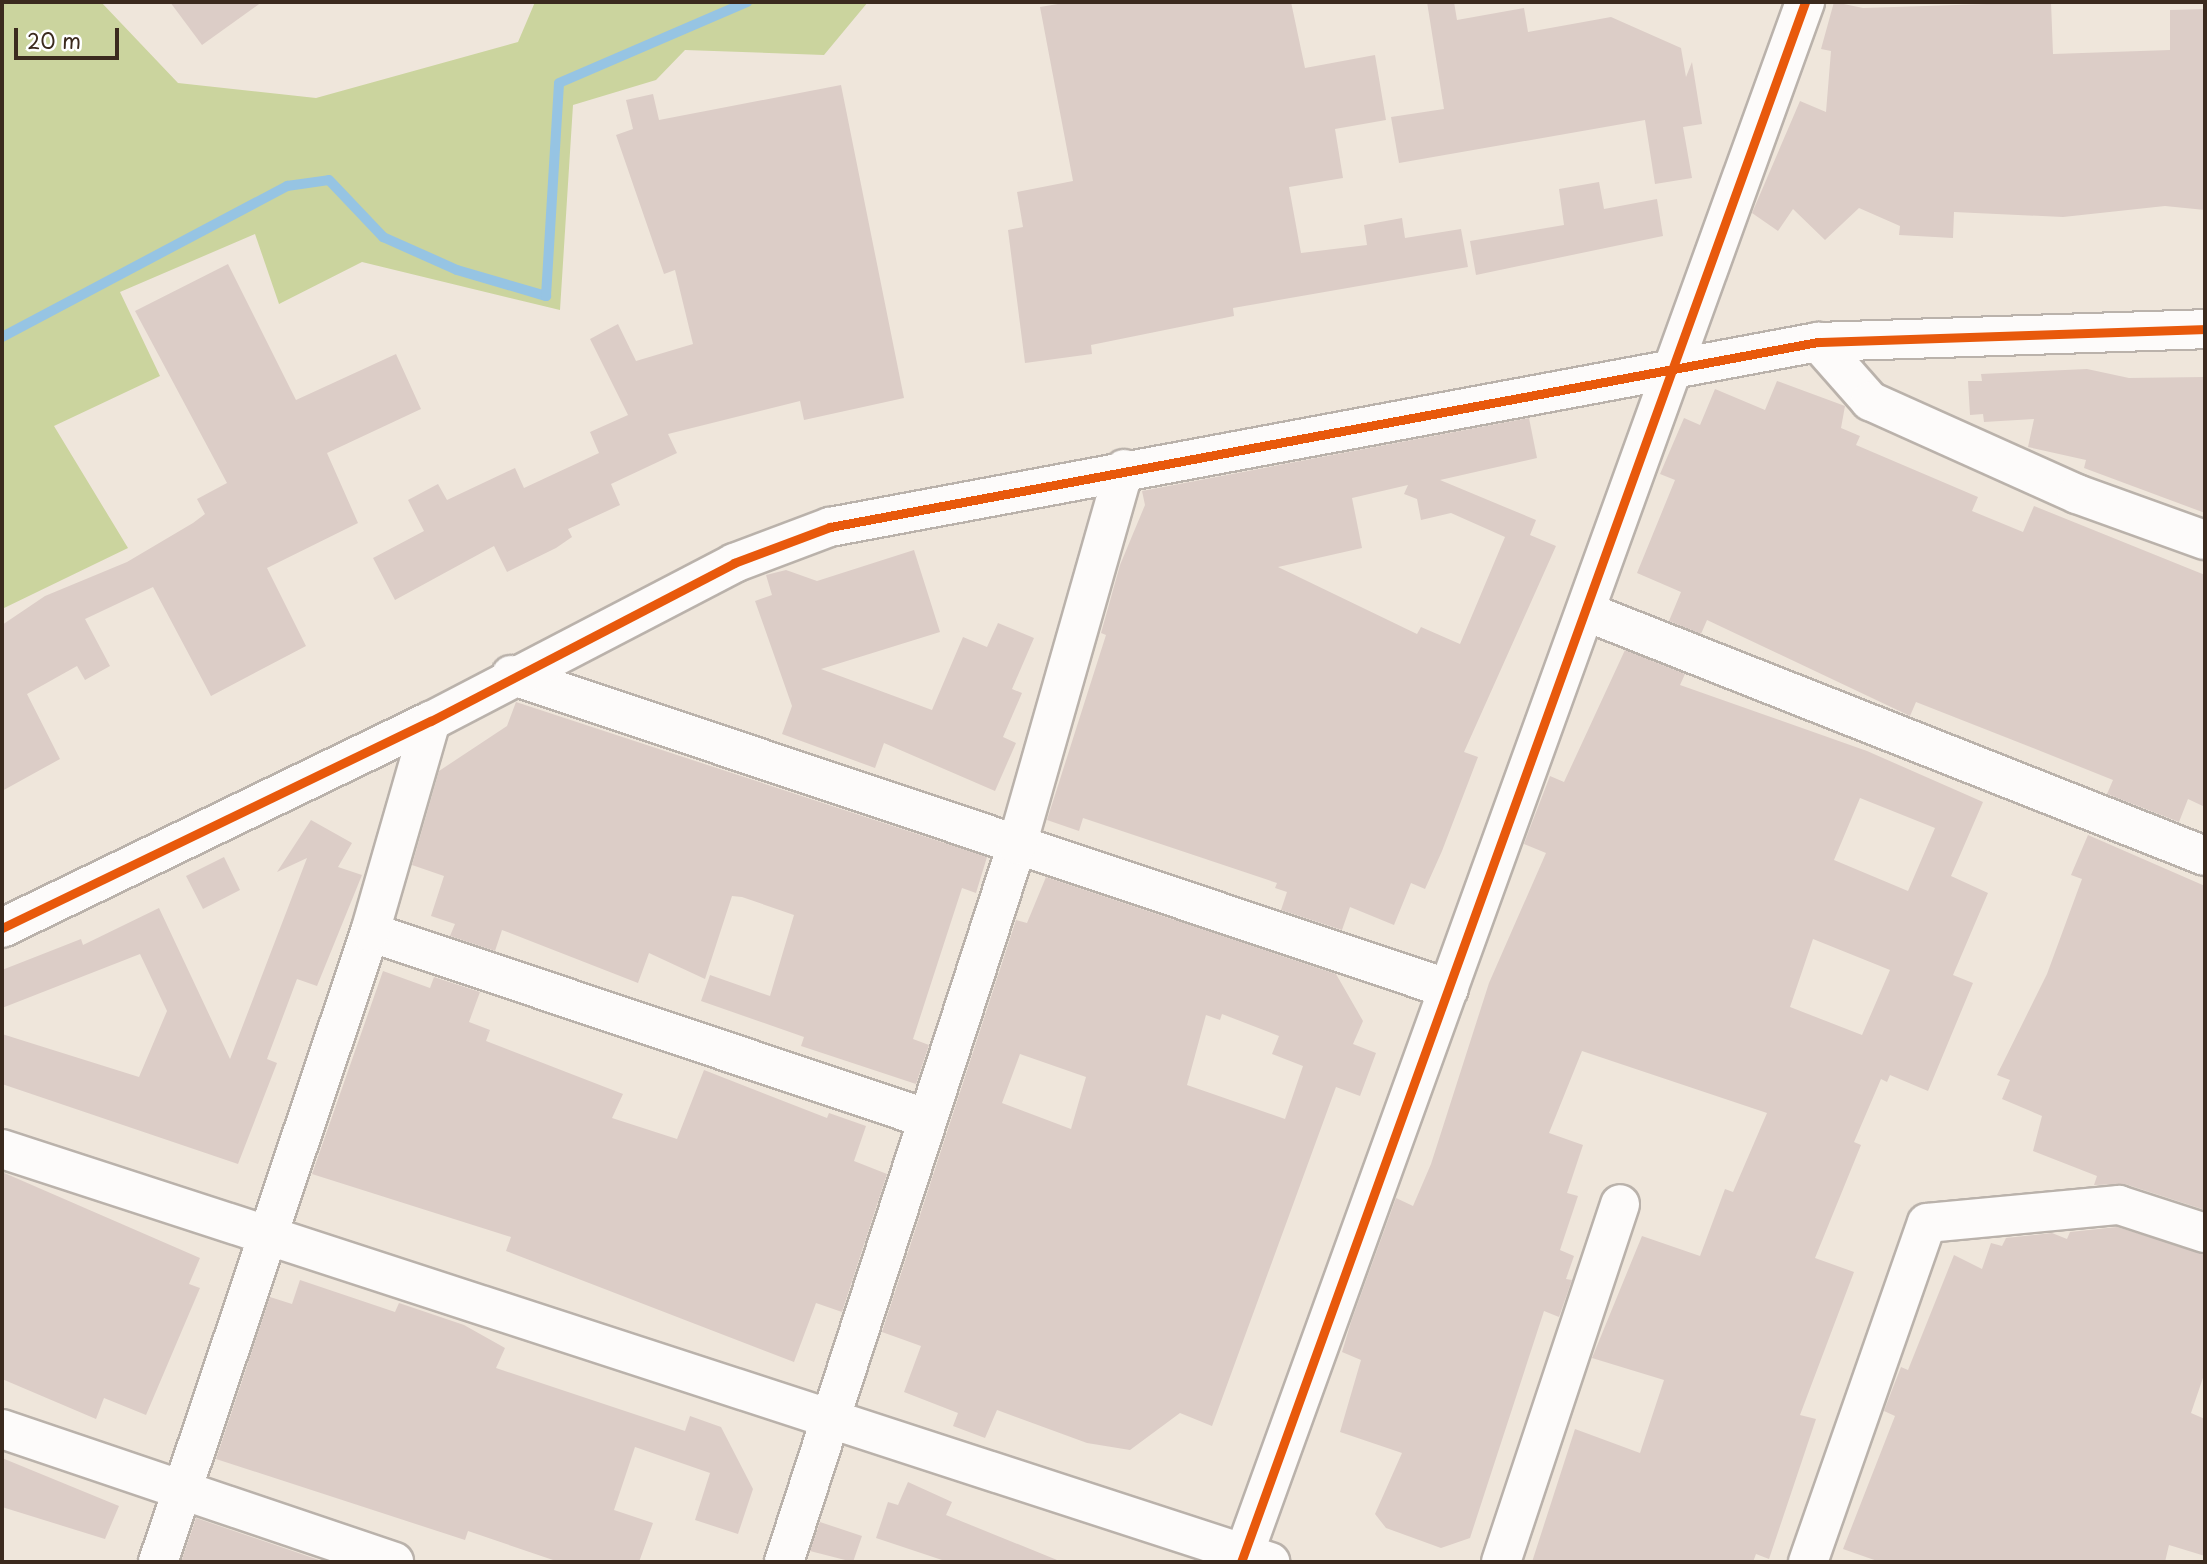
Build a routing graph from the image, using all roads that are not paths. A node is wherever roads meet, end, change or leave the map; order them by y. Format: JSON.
{"nodes":[{"id":1,"x":1805,"y":2,"type":"edge"},
{"id":2,"x":2205,"y":329,"type":"edge"},
{"id":3,"x":1818,"y":342,"type":"junction"},
{"id":4,"x":1675,"y":370,"type":"junction"},
{"id":5,"x":1124,"y":469,"type":"junction"},
{"id":6,"x":2205,"y":540,"type":"edge"},
{"id":7,"x":1587,"y":612,"type":"junction"},
{"id":8,"x":511,"y":676,"type":"junction"},
{"id":9,"x":431,"y":721,"type":"junction"},
{"id":10,"x":1017,"y":845,"type":"junction"},
{"id":11,"x":2205,"y":856,"type":"edge"},
{"id":12,"x":2,"y":928,"type":"edge"},
{"id":13,"x":370,"y":932,"type":"junction"},
{"id":14,"x":1449,"y":989,"type":"junction"},
{"id":15,"x":925,"y":1118,"type":"junction"},
{"id":16,"x":2,"y":1149,"type":"edge"},
{"id":17,"x":1620,"y":1204,"type":"dead end"},
{"id":18,"x":2205,"y":1233,"type":"edge"},
{"id":19,"x":269,"y":1239,"type":"junction"},
{"id":20,"x":825,"y":1422,"type":"junction"},
{"id":21,"x":2,"y":1429,"type":"edge"},
{"id":22,"x":182,"y":1491,"type":"junction"},
{"id":23,"x":1251,"y":1559,"type":"edge"},
{"id":24,"x":158,"y":1562,"type":"edge"},
{"id":25,"x":394,"y":1562,"type":"edge"},
{"id":26,"x":784,"y":1562,"type":"edge"},
{"id":27,"x":1501,"y":1562,"type":"edge"},
{"id":28,"x":1808,"y":1562,"type":"edge"}],
"edges":[{"from":1,"to":4,"type":"street"},
{"from":2,"to":3,"type":"street"},
{"from":3,"to":4,"type":"street"},
{"from":3,"to":6,"type":"street"},
{"from":4,"to":5,"type":"street"},
{"from":4,"to":7,"type":"street"},
{"from":5,"to":8,"type":"street"},
{"from":5,"to":10,"type":"street"},
{"from":7,"to":11,"type":"street"},
{"from":7,"to":14,"type":"street"},
{"from":8,"to":9,"type":"street"},
{"from":8,"to":10,"type":"street"},
{"from":9,"to":12,"type":"street"},
{"from":9,"to":13,"type":"street"},
{"from":10,"to":14,"type":"street"},
{"from":10,"to":15,"type":"street"},
{"from":13,"to":15,"type":"street"},
{"from":13,"to":19,"type":"street"},
{"from":14,"to":23,"type":"street"},
{"from":15,"to":20,"type":"street"},
{"from":16,"to":19,"type":"street"},
{"from":17,"to":27,"type":"street"},
{"from":18,"to":28,"type":"street"},
{"from":19,"to":20,"type":"street"},
{"from":19,"to":22,"type":"street"},
{"from":20,"to":23,"type":"street"},
{"from":20,"to":26,"type":"street"},
{"from":21,"to":22,"type":"street"},
{"from":22,"to":24,"type":"street"},
{"from":22,"to":25,"type":"street"}]}
